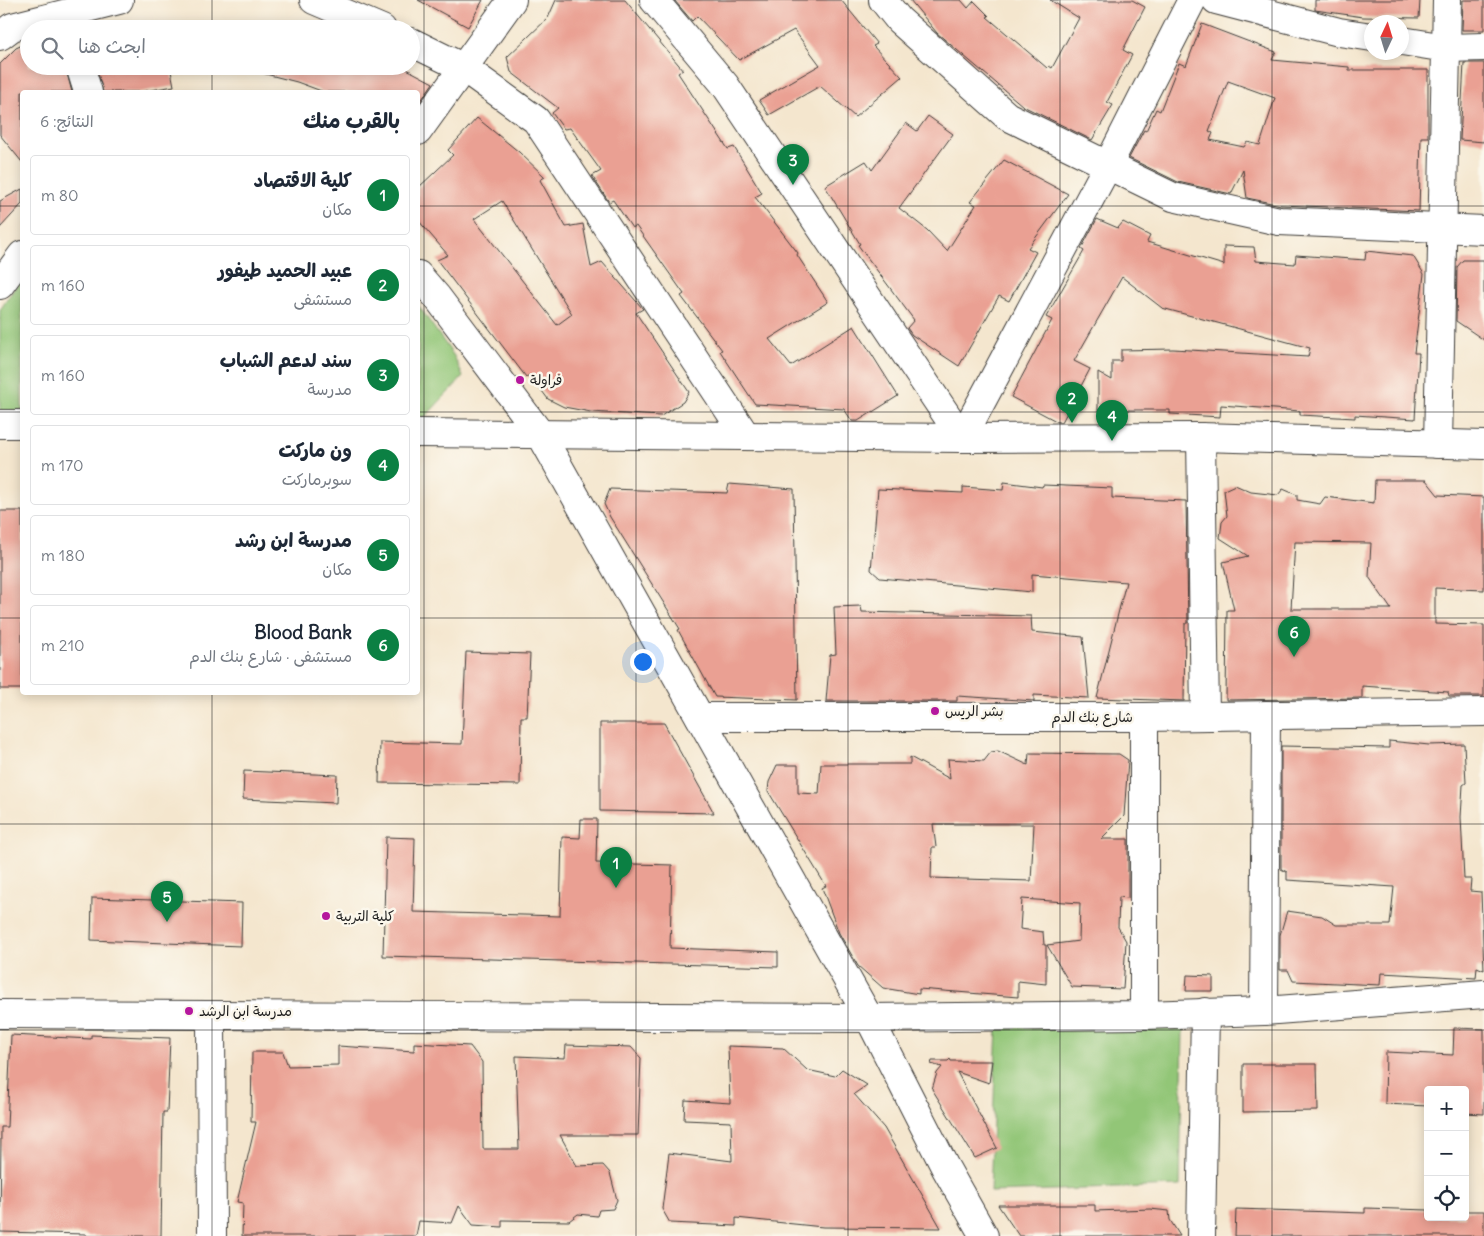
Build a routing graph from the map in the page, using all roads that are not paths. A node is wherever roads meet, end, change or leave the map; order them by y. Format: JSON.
{"nodes":[{"id":1,"x":119,"y":0,"type":"edge"},
{"id":2,"x":314,"y":0,"type":"edge"},
{"id":3,"x":512,"y":0,"type":"edge"},
{"id":4,"x":654,"y":0,"type":"edge"},
{"id":5,"x":883,"y":0,"type":"edge"},
{"id":6,"x":1192,"y":0,"type":"edge"},
{"id":7,"x":1216,"y":0,"type":"edge"},
{"id":8,"x":1447,"y":0,"type":"edge"},
{"id":9,"x":63,"y":14,"type":"edge"},
{"id":10,"x":41,"y":20,"type":"edge"},
{"id":11,"x":361,"y":20,"type":"edge"},
{"id":12,"x":20,"y":26,"type":"edge"},
{"id":13,"x":0,"y":36,"type":"edge"},
{"id":14,"x":1364,"y":36,"type":"edge"},
{"id":15,"x":1409,"y":42,"type":"edge"},
{"id":16,"x":420,"y":46,"type":"edge"},
{"id":17,"x":1484,"y":47,"type":"edge"},
{"id":18,"x":1446,"y":48,"type":"junction"},
{"id":19,"x":464,"y":68,"type":"junction"},
{"id":20,"x":83,"y":75,"type":"edge"},
{"id":21,"x":87,"y":90,"type":"edge"},
{"id":22,"x":420,"y":128,"type":"edge"},
{"id":23,"x":1108,"y":165,"type":"junction"},
{"id":24,"x":1442,"y":229,"type":"junction"},
{"id":25,"x":1484,"y":230,"type":"edge"},
{"id":26,"x":20,"y":258,"type":"edge"},
{"id":27,"x":420,"y":277,"type":"edge"},
{"id":28,"x":0,"y":285,"type":"edge"},
{"id":29,"x":0,"y":424,"type":"edge"},
{"id":30,"x":20,"y":424,"type":"edge"},
{"id":31,"x":420,"y":433,"type":"edge"},
{"id":32,"x":540,"y":435,"type":"junction"},
{"id":33,"x":746,"y":436,"type":"junction"},
{"id":34,"x":1201,"y":437,"type":"junction"},
{"id":35,"x":962,"y":438,"type":"junction"},
{"id":36,"x":1438,"y":444,"type":"junction"},
{"id":37,"x":1484,"y":444,"type":"edge"},
{"id":38,"x":1484,"y":712,"type":"edge"},
{"id":39,"x":1266,"y":715,"type":"junction"},
{"id":40,"x":1205,"y":716,"type":"junction"},
{"id":41,"x":700,"y":717,"type":"junction"},
{"id":42,"x":1144,"y":717,"type":"junction"},
{"id":43,"x":1484,"y":994,"type":"edge"},
{"id":44,"x":1264,"y":1011,"type":"junction"},
{"id":45,"x":1205,"y":1012,"type":"junction"},
{"id":46,"x":0,"y":1014,"type":"edge"},
{"id":47,"x":1144,"y":1015,"type":"junction"},
{"id":48,"x":211,"y":1016,"type":"junction"},
{"id":49,"x":869,"y":1018,"type":"junction"},
{"id":50,"x":212,"y":1236,"type":"edge"},
{"id":51,"x":984,"y":1236,"type":"edge"},
{"id":52,"x":1201,"y":1236,"type":"edge"}],
"edges":[{"from":1,"to":9,"type":"street"},
{"from":2,"to":11,"type":"street"},
{"from":3,"to":19,"type":"street"},
{"from":4,"to":35,"type":"street"},
{"from":5,"to":23,"type":"street"},
{"from":6,"to":23,"type":"street"},
{"from":7,"to":14,"type":"street"},
{"from":8,"to":18,"type":"street"},
{"from":9,"to":10,"type":"street"},
{"from":12,"to":13,"type":"street"},
{"from":15,"to":18,"type":"street"},
{"from":16,"to":19,"type":"street"},
{"from":17,"to":18,"type":"street"},
{"from":18,"to":24,"type":"street"},
{"from":19,"to":22,"type":"street"},
{"from":19,"to":33,"type":"street"},
{"from":20,"to":21,"type":"street"},
{"from":23,"to":24,"type":"street"},
{"from":23,"to":35,"type":"street"},
{"from":24,"to":25,"type":"street"},
{"from":24,"to":36,"type":"street"},
{"from":26,"to":28,"type":"street"},
{"from":27,"to":32,"type":"street"},
{"from":29,"to":30,"type":"street"},
{"from":31,"to":32,"type":"street"},
{"from":32,"to":33,"type":"street"},
{"from":32,"to":41,"type":"street"},
{"from":33,"to":35,"type":"street"},
{"from":34,"to":35,"type":"street"},
{"from":34,"to":36,"type":"street"},
{"from":34,"to":40,"type":"street"},
{"from":36,"to":37,"type":"street"},
{"from":38,"to":39,"type":"street","name":"شارع بنك الدم"},
{"from":39,"to":40,"type":"street","name":"شارع بنك الدم"},
{"from":39,"to":44,"type":"street"},
{"from":40,"to":42,"type":"street","name":"شارع بنك الدم"},
{"from":41,"to":42,"type":"street","name":"شارع بنك الدم"},
{"from":41,"to":49,"type":"street"},
{"from":42,"to":47,"type":"street"},
{"from":43,"to":44,"type":"street"},
{"from":44,"to":45,"type":"street"},
{"from":45,"to":47,"type":"street"},
{"from":45,"to":52,"type":"street"},
{"from":46,"to":48,"type":"street"},
{"from":47,"to":49,"type":"street"},
{"from":48,"to":49,"type":"street"},
{"from":48,"to":50,"type":"street"},
{"from":49,"to":51,"type":"street"}]}
